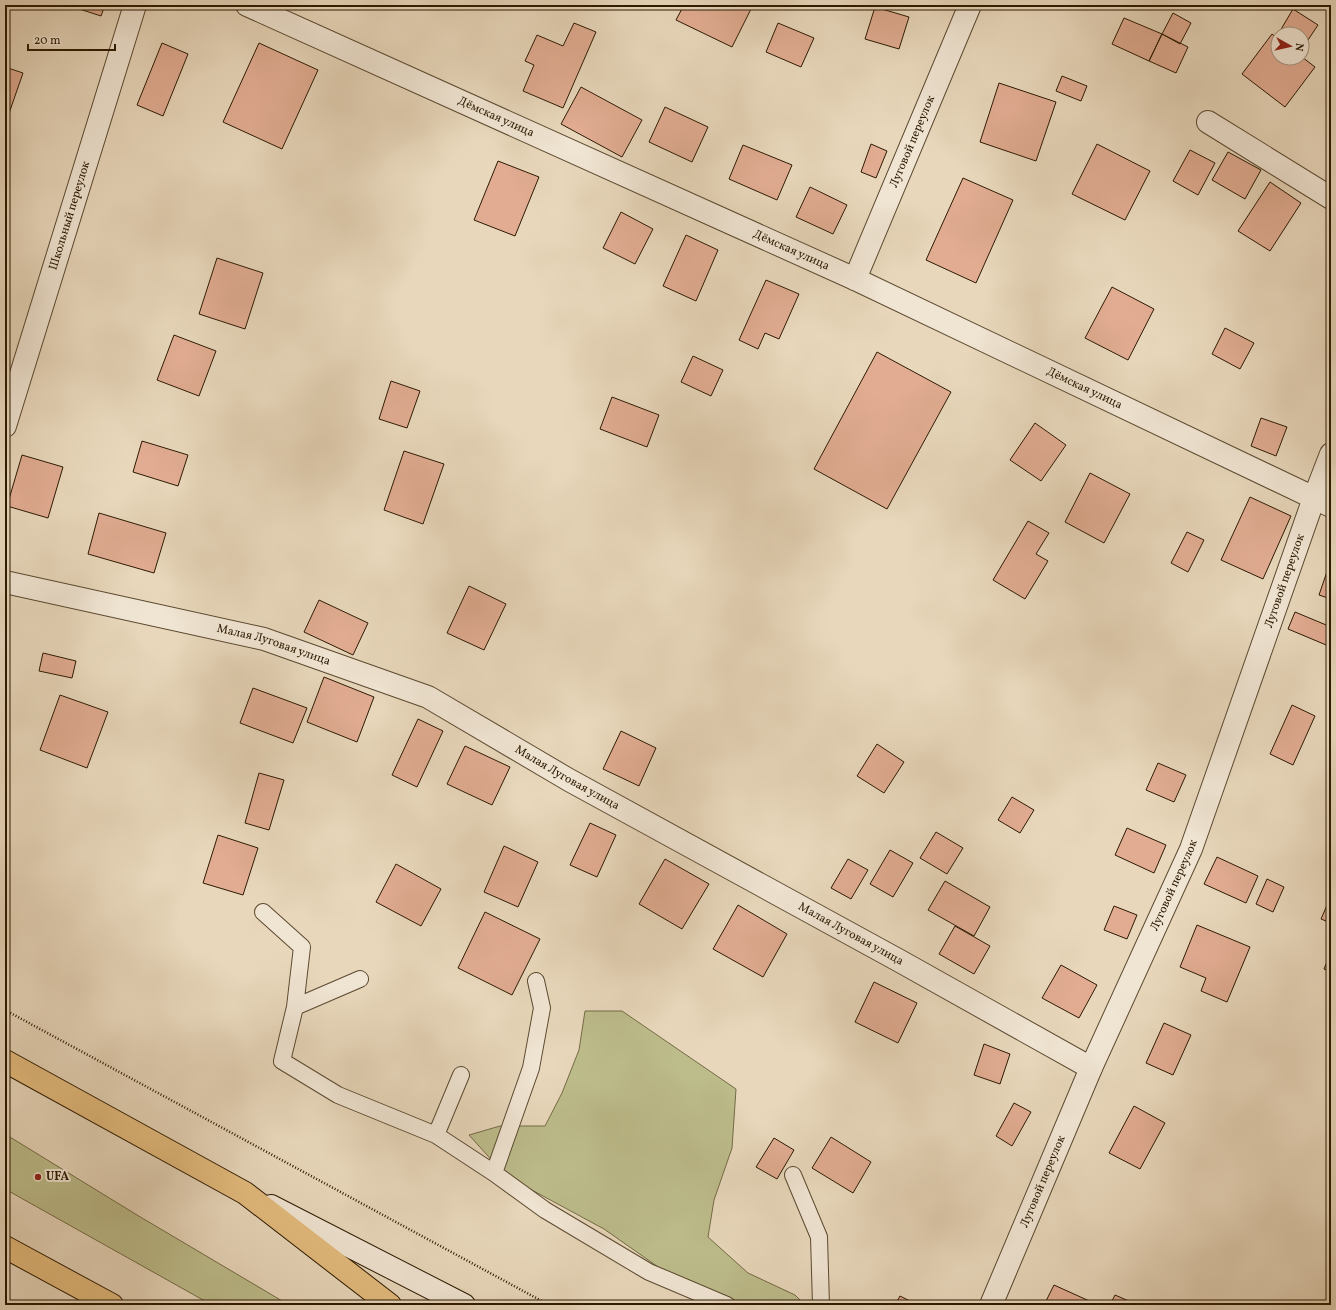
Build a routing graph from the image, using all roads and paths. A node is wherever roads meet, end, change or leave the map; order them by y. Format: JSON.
{"nodes":[{"id":1,"x":135,"y":5,"type":"edge"},
{"id":2,"x":246,"y":5,"type":"edge"},
{"id":3,"x":970,"y":5,"type":"edge"},
{"id":4,"x":1208,"y":122,"type":"dead end"},
{"id":5,"x":1331,"y":198,"type":"edge"},
{"id":6,"x":854,"y":279,"type":"junction"},
{"id":7,"x":5,"y":426,"type":"edge"},
{"id":8,"x":1331,"y":454,"type":"edge"},
{"id":9,"x":1322,"y":502,"type":"edge"},
{"id":10,"x":5,"y":582,"type":"edge"},
{"id":11,"x":263,"y":912,"type":"dead end"},
{"id":12,"x":360,"y":979,"type":"dead end"},
{"id":13,"x":536,"y":981,"type":"dead end"},
{"id":14,"x":295,"y":1007,"type":"junction"},
{"id":15,"x":5,"y":1010,"type":"edge"},
{"id":16,"x":5,"y":1061,"type":"edge"},
{"id":17,"x":1091,"y":1068,"type":"junction"},
{"id":18,"x":462,"y":1075,"type":"dead end"},
{"id":19,"x":436,"y":1135,"type":"junction"},
{"id":20,"x":494,"y":1173,"type":"junction"},
{"id":21,"x":793,"y":1175,"type":"dead end"},
{"id":22,"x":245,"y":1193,"type":"junction"},
{"id":23,"x":5,"y":1247,"type":"edge"},
{"id":24,"x":5,"y":1301,"type":"edge"},
{"id":25,"x":10,"y":1304,"type":"edge"},
{"id":26,"x":112,"y":1305,"type":"edge"},
{"id":27,"x":390,"y":1305,"type":"edge"},
{"id":28,"x":464,"y":1305,"type":"edge"},
{"id":29,"x":549,"y":1305,"type":"edge"},
{"id":30,"x":727,"y":1305,"type":"edge"},
{"id":31,"x":821,"y":1305,"type":"edge"},
{"id":32,"x":991,"y":1305,"type":"edge"}],
"edges":[{"from":1,"to":7,"type":"street","name":"Школьный переулок"},
{"from":2,"to":6,"type":"street","name":"Дёмская улица"},
{"from":3,"to":6,"type":"street","name":"Луговой переулок"},
{"from":4,"to":5,"type":"street"},
{"from":6,"to":9,"type":"street","name":"Дёмская улица"},
{"from":8,"to":9,"type":"street","name":"Луговой переулок"},
{"from":9,"to":17,"type":"street","name":"Луговой переулок"},
{"from":10,"to":17,"type":"street","name":"Малая Луговая улица"},
{"from":11,"to":14,"type":"lane"},
{"from":12,"to":14,"type":"lane"},
{"from":13,"to":20,"type":"lane"},
{"from":14,"to":19,"type":"lane"},
{"from":15,"to":29,"type":"path"},
{"from":16,"to":22,"type":"main road"},
{"from":17,"to":32,"type":"street","name":"Луговой переулок"},
{"from":18,"to":19,"type":"lane"},
{"from":19,"to":20,"type":"lane"},
{"from":20,"to":30,"type":"lane"},
{"from":21,"to":31,"type":"lane"},
{"from":22,"to":27,"type":"main road"},
{"from":22,"to":28,"type":"street"},
{"from":23,"to":26,"type":"main road"},
{"from":24,"to":25,"type":"path"}]}
